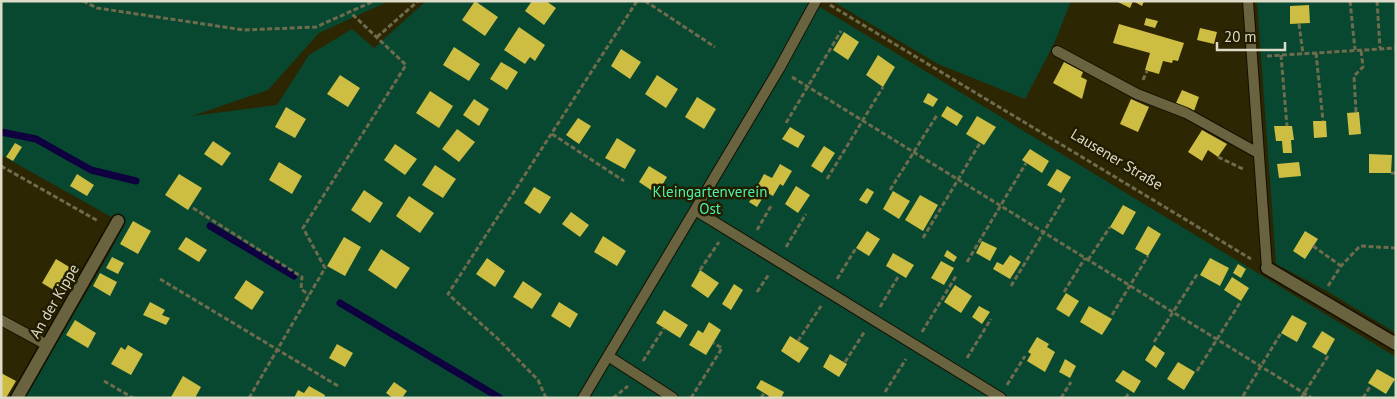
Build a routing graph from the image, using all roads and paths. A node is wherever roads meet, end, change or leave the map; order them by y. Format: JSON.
{"nodes":[{"id":1,"x":83,"y":1,"type":"edge"},
{"id":2,"x":374,"y":1,"type":"edge"},
{"id":3,"x":418,"y":1,"type":"edge"},
{"id":4,"x":637,"y":1,"type":"edge"},
{"id":5,"x":645,"y":1,"type":"edge"},
{"id":6,"x":816,"y":1,"type":"edge"},
{"id":7,"x":823,"y":1,"type":"edge"},
{"id":8,"x":1248,"y":1,"type":"edge"},
{"id":9,"x":1350,"y":1,"type":"edge"},
{"id":10,"x":1377,"y":1,"type":"edge"},
{"id":11,"x":351,"y":13,"type":"junction"},
{"id":12,"x":1299,"y":24,"type":"dead end"},
{"id":13,"x":841,"y":31,"type":"dead end"},
{"id":14,"x":377,"y":38,"type":"junction"},
{"id":15,"x":715,"y":47,"type":"dead end"},
{"id":16,"x":1380,"y":48,"type":"junction"},
{"id":17,"x":1396,"y":48,"type":"edge"},
{"id":18,"x":1355,"y":50,"type":"junction"},
{"id":19,"x":1361,"y":50,"type":"junction"},
{"id":20,"x":1056,"y":51,"type":"dead end"},
{"id":21,"x":1316,"y":53,"type":"junction"},
{"id":22,"x":1303,"y":54,"type":"junction"},
{"id":23,"x":1281,"y":55,"type":"junction"},
{"id":24,"x":1254,"y":57,"type":"junction"},
{"id":25,"x":778,"y":69,"type":"junction"},
{"id":26,"x":808,"y":87,"type":"junction"},
{"id":27,"x":883,"y":87,"type":"dead end"},
{"id":28,"x":1356,"y":112,"type":"dead end"},
{"id":29,"x":937,"y":115,"type":"dead end"},
{"id":30,"x":863,"y":121,"type":"junction"},
{"id":31,"x":1323,"y":121,"type":"dead end"},
{"id":32,"x":786,"y":124,"type":"dead end"},
{"id":33,"x":1287,"y":126,"type":"dead end"},
{"id":34,"x":552,"y":134,"type":"junction"},
{"id":35,"x":980,"y":143,"type":"dead end"},
{"id":36,"x":913,"y":152,"type":"junction"},
{"id":37,"x":1258,"y":153,"type":"junction"},
{"id":38,"x":1218,"y":156,"type":"dead end"},
{"id":39,"x":1026,"y":163,"type":"dead end"},
{"id":40,"x":1,"y":166,"type":"edge"},
{"id":41,"x":1260,"y":177,"type":"junction"},
{"id":42,"x":827,"y":179,"type":"dead end"},
{"id":43,"x":958,"y":180,"type":"junction"},
{"id":44,"x":624,"y":181,"type":"dead end"},
{"id":45,"x":890,"y":190,"type":"dead end"},
{"id":46,"x":1065,"y":196,"type":"dead end"},
{"id":47,"x":771,"y":206,"type":"dead end"},
{"id":48,"x":1000,"y":206,"type":"junction"},
{"id":49,"x":193,"y":208,"type":"dead end"},
{"id":50,"x":695,"y":210,"type":"junction"},
{"id":51,"x":806,"y":214,"type":"dead end"},
{"id":52,"x":116,"y":225,"type":"joint"},
{"id":53,"x":1110,"y":227,"type":"dead end"},
{"id":54,"x":727,"y":229,"type":"junction"},
{"id":55,"x":1043,"y":232,"type":"junction"},
{"id":56,"x":923,"y":238,"type":"dead end"},
{"id":57,"x":748,"y":243,"type":"junction"},
{"id":58,"x":1313,"y":246,"type":"dead end"},
{"id":59,"x":1396,"y":248,"type":"edge"},
{"id":60,"x":1148,"y":256,"type":"dead end"},
{"id":61,"x":1086,"y":259,"type":"junction"},
{"id":62,"x":778,"y":261,"type":"junction"},
{"id":63,"x":967,"y":262,"type":"dead end"},
{"id":64,"x":1341,"y":266,"type":"junction"},
{"id":65,"x":1267,"y":268,"type":"junction"},
{"id":66,"x":700,"y":270,"type":"dead end"},
{"id":67,"x":1198,"y":274,"type":"dead end"},
{"id":68,"x":160,"y":279,"type":"dead end"},
{"id":69,"x":1011,"y":286,"type":"dead end"},
{"id":70,"x":1131,"y":286,"type":"junction"},
{"id":71,"x":757,"y":292,"type":"dead end"},
{"id":72,"x":1064,"y":292,"type":"dead end"},
{"id":73,"x":309,"y":295,"type":"junction"},
{"id":74,"x":1319,"y":299,"type":"junction"},
{"id":75,"x":1241,"y":301,"type":"dead end"},
{"id":76,"x":1173,"y":312,"type":"junction"},
{"id":77,"x":1112,"y":316,"type":"dead end"},
{"id":78,"x":992,"y":319,"type":"dead end"},
{"id":79,"x":1,"y":320,"type":"edge"},
{"id":80,"x":664,"y":328,"type":"dead end"},
{"id":81,"x":1281,"y":333,"type":"dead end"},
{"id":82,"x":1217,"y":340,"type":"junction"},
{"id":83,"x":1154,"y":342,"type":"dead end"},
{"id":84,"x":713,"y":343,"type":"dead end"},
{"id":85,"x":1396,"y":344,"type":"edge"},
{"id":86,"x":47,"y":345,"type":"junction"},
{"id":87,"x":278,"y":349,"type":"junction"},
{"id":88,"x":608,"y":356,"type":"junction"},
{"id":89,"x":1025,"y":356,"type":"dead end"},
{"id":90,"x":1328,"y":356,"type":"dead end"},
{"id":91,"x":1261,"y":367,"type":"junction"},
{"id":92,"x":1197,"y":371,"type":"dead end"},
{"id":93,"x":958,"y":372,"type":"junction"},
{"id":94,"x":635,"y":374,"type":"junction"},
{"id":95,"x":104,"y":381,"type":"dead end"},
{"id":96,"x":1071,"y":382,"type":"dead end"},
{"id":97,"x":1371,"y":385,"type":"dead end"},
{"id":98,"x":338,"y":386,"type":"dead end"},
{"id":99,"x":764,"y":393,"type":"dead end"},
{"id":100,"x":1304,"y":393,"type":"junction"},
{"id":101,"x":1243,"y":396,"type":"dead end"},
{"id":102,"x":1000,"y":397,"type":"edge"},
{"id":103,"x":17,"y":398,"type":"edge"},
{"id":104,"x":133,"y":398,"type":"edge"},
{"id":105,"x":249,"y":398,"type":"edge"},
{"id":106,"x":546,"y":398,"type":"edge"},
{"id":107,"x":583,"y":398,"type":"edge"},
{"id":108,"x":673,"y":398,"type":"edge"},
{"id":109,"x":691,"y":398,"type":"edge"},
{"id":110,"x":761,"y":398,"type":"edge"},
{"id":111,"x":1061,"y":398,"type":"edge"},
{"id":112,"x":1301,"y":398,"type":"edge"},
{"id":113,"x":1312,"y":398,"type":"edge"},
{"id":114,"x":1363,"y":398,"type":"edge"}],
"edges":[{"from":1,"to":11,"type":"path"},
{"from":2,"to":11,"type":"path"},
{"from":3,"to":14,"type":"path"},
{"from":4,"to":34,"type":"path"},
{"from":5,"to":15,"type":"path"},
{"from":6,"to":25,"type":"lane"},
{"from":7,"to":65,"type":"path","name":"Lausener Straße"},
{"from":8,"to":24,"type":"lane"},
{"from":9,"to":18,"type":"path"},
{"from":10,"to":16,"type":"path"},
{"from":11,"to":14,"type":"path"},
{"from":12,"to":22,"type":"path"},
{"from":13,"to":26,"type":"path"},
{"from":14,"to":73,"type":"path"},
{"from":16,"to":17,"type":"path"},
{"from":16,"to":19,"type":"path"},
{"from":18,"to":19,"type":"path"},
{"from":18,"to":21,"type":"path"},
{"from":19,"to":28,"type":"path"},
{"from":20,"to":37,"type":"lane"},
{"from":21,"to":22,"type":"path"},
{"from":21,"to":31,"type":"path"},
{"from":22,"to":23,"type":"path"},
{"from":23,"to":24,"type":"path"},
{"from":23,"to":33,"type":"path"},
{"from":24,"to":37,"type":"lane"},
{"from":25,"to":26,"type":"path"},
{"from":25,"to":50,"type":"lane"},
{"from":26,"to":30,"type":"path"},
{"from":26,"to":32,"type":"path"},
{"from":27,"to":30,"type":"path"},
{"from":29,"to":36,"type":"path"},
{"from":30,"to":36,"type":"path"},
{"from":30,"to":42,"type":"path"},
{"from":34,"to":44,"type":"path"},
{"from":34,"to":106,"type":"path"},
{"from":35,"to":43,"type":"path"},
{"from":36,"to":43,"type":"path"},
{"from":36,"to":45,"type":"path"},
{"from":37,"to":41,"type":"lane"},
{"from":38,"to":41,"type":"path"},
{"from":39,"to":48,"type":"path"},
{"from":40,"to":52,"type":"path"},
{"from":41,"to":65,"type":"lane"},
{"from":43,"to":48,"type":"path"},
{"from":43,"to":56,"type":"path"},
{"from":46,"to":55,"type":"path"},
{"from":47,"to":57,"type":"path"},
{"from":48,"to":55,"type":"path"},
{"from":48,"to":63,"type":"path"},
{"from":49,"to":73,"type":"path"},
{"from":50,"to":54,"type":"lane"},
{"from":50,"to":88,"type":"lane"},
{"from":51,"to":62,"type":"path"},
{"from":52,"to":86,"type":"street","name":"An der Kippe"},
{"from":53,"to":61,"type":"path"},
{"from":54,"to":57,"type":"lane"},
{"from":54,"to":66,"type":"path"},
{"from":55,"to":61,"type":"path"},
{"from":55,"to":69,"type":"path"},
{"from":57,"to":62,"type":"lane"},
{"from":58,"to":64,"type":"path"},
{"from":59,"to":64,"type":"path"},
{"from":60,"to":70,"type":"path"},
{"from":61,"to":70,"type":"path"},
{"from":61,"to":72,"type":"path"},
{"from":62,"to":71,"type":"path"},
{"from":62,"to":93,"type":"lane"},
{"from":64,"to":74,"type":"path"},
{"from":65,"to":74,"type":"street"},
{"from":67,"to":76,"type":"path"},
{"from":68,"to":87,"type":"path"},
{"from":70,"to":76,"type":"path"},
{"from":70,"to":77,"type":"path"},
{"from":73,"to":87,"type":"path"},
{"from":74,"to":85,"type":"street"},
{"from":75,"to":82,"type":"path"},
{"from":76,"to":82,"type":"path"},
{"from":76,"to":83,"type":"path"},
{"from":78,"to":93,"type":"path"},
{"from":79,"to":86,"type":"lane"},
{"from":80,"to":94,"type":"path"},
{"from":81,"to":91,"type":"path"},
{"from":82,"to":91,"type":"path"},
{"from":82,"to":92,"type":"path"},
{"from":84,"to":109,"type":"path"},
{"from":86,"to":103,"type":"street","name":"An der Kippe"},
{"from":87,"to":98,"type":"path"},
{"from":87,"to":105,"type":"path"},
{"from":88,"to":94,"type":"lane"},
{"from":88,"to":107,"type":"lane"},
{"from":89,"to":102,"type":"path"},
{"from":90,"to":100,"type":"path"},
{"from":91,"to":100,"type":"path"},
{"from":91,"to":101,"type":"path"},
{"from":93,"to":102,"type":"lane"},
{"from":94,"to":108,"type":"lane"},
{"from":95,"to":104,"type":"path"},
{"from":96,"to":111,"type":"path"},
{"from":97,"to":114,"type":"path"},
{"from":99,"to":110,"type":"path"},
{"from":100,"to":112,"type":"path"},
{"from":100,"to":113,"type":"path"}]}
